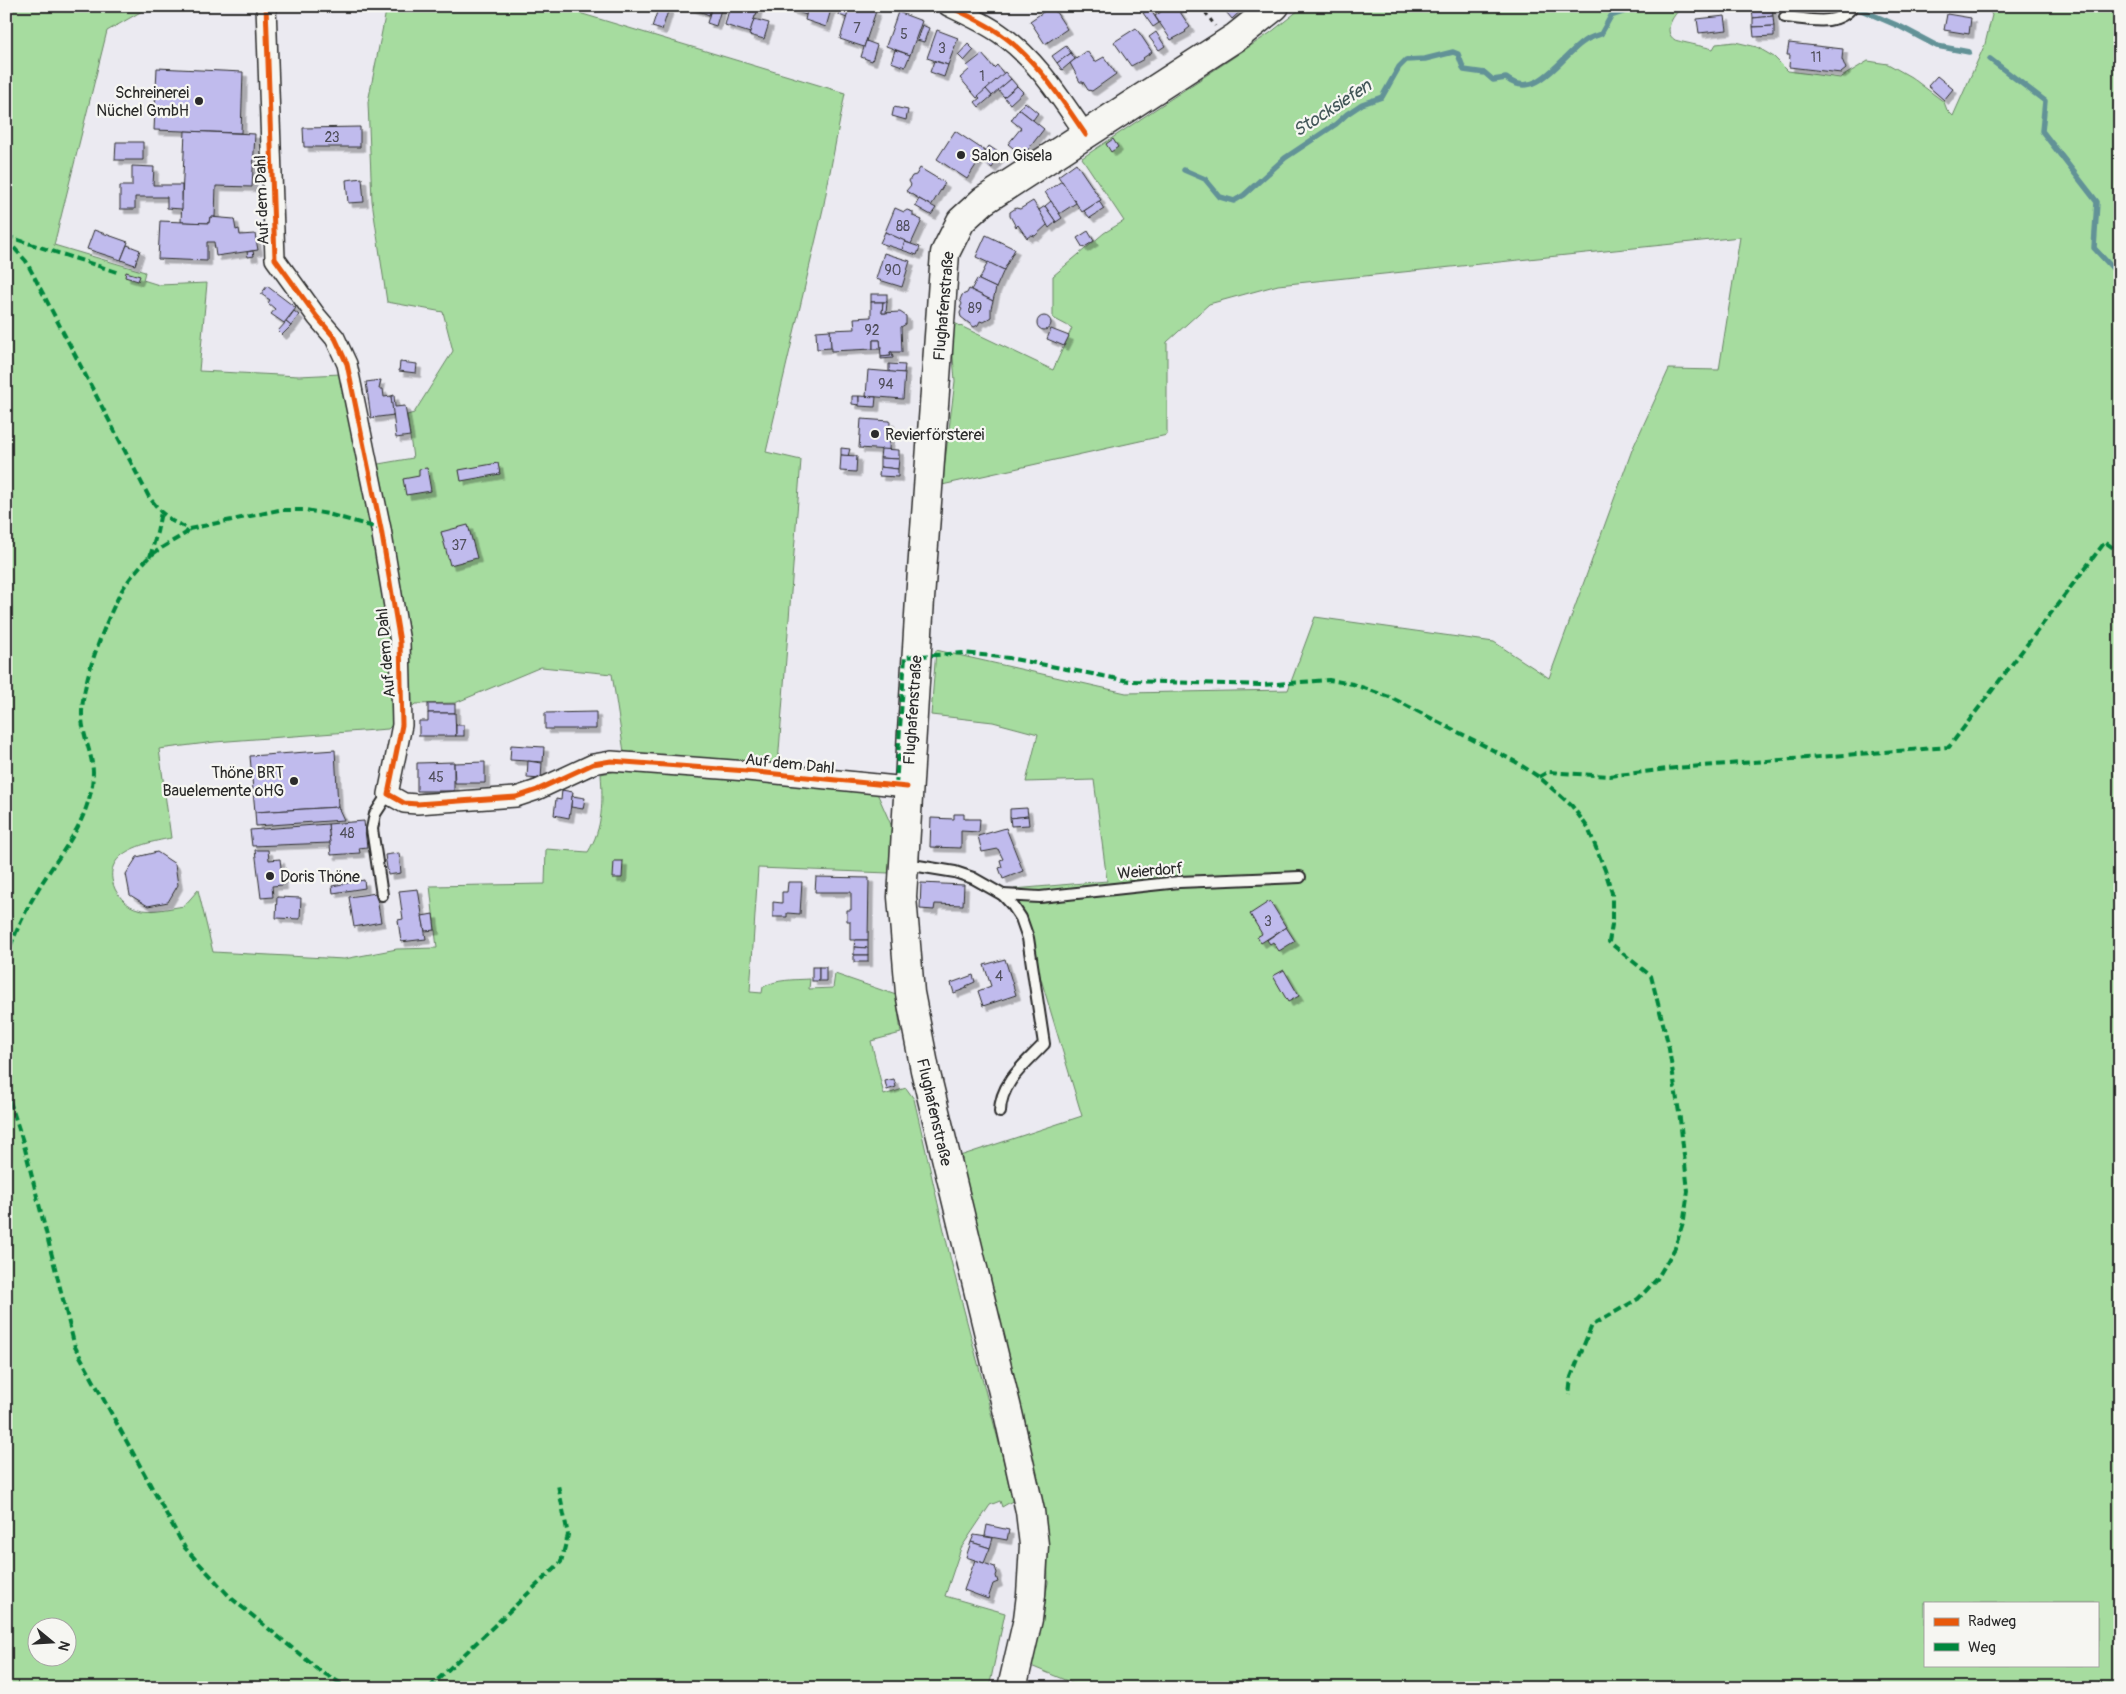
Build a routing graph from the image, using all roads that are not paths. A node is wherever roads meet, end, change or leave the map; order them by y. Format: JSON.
{"nodes":[{"id":1,"x":266,"y":6,"type":"edge"},
{"id":2,"x":948,"y":6,"type":"edge"},
{"id":3,"x":1275,"y":6,"type":"edge"},
{"id":4,"x":1853,"y":6,"type":"edge"},
{"id":5,"x":1784,"y":17,"type":"dead end"},
{"id":6,"x":1086,"y":135,"type":"junction"},
{"id":7,"x":907,"y":787,"type":"junction"},
{"id":8,"x":388,"y":794,"type":"junction"},
{"id":9,"x":903,"y":864,"type":"junction"},
{"id":10,"x":1300,"y":877,"type":"dead end"},
{"id":11,"x":382,"y":895,"type":"dead end"},
{"id":12,"x":1003,"y":896,"type":"junction"},
{"id":13,"x":1000,"y":1112,"type":"dead end"},
{"id":14,"x":1012,"y":1688,"type":"edge"}],
"edges":[{"from":1,"to":8,"type":"street","name":"Auf dem Dahl"},
{"from":2,"to":6,"type":"street"},
{"from":3,"to":6,"type":"main road","name":"Flughafenstraße"},
{"from":4,"to":5,"type":"lane"},
{"from":6,"to":7,"type":"main road","name":"Flughafenstraße"},
{"from":7,"to":8,"type":"street","name":"Auf dem Dahl"},
{"from":7,"to":9,"type":"main road","name":"Flughafenstraße"},
{"from":8,"to":11,"type":"lane","name":"Auf dem Dahl"},
{"from":9,"to":12,"type":"lane","name":"Weierdorf"},
{"from":9,"to":14,"type":"main road","name":"Flughafenstraße"},
{"from":10,"to":12,"type":"lane","name":"Weierdorf"},
{"from":12,"to":13,"type":"lane","name":"Weierdorf"}]}
